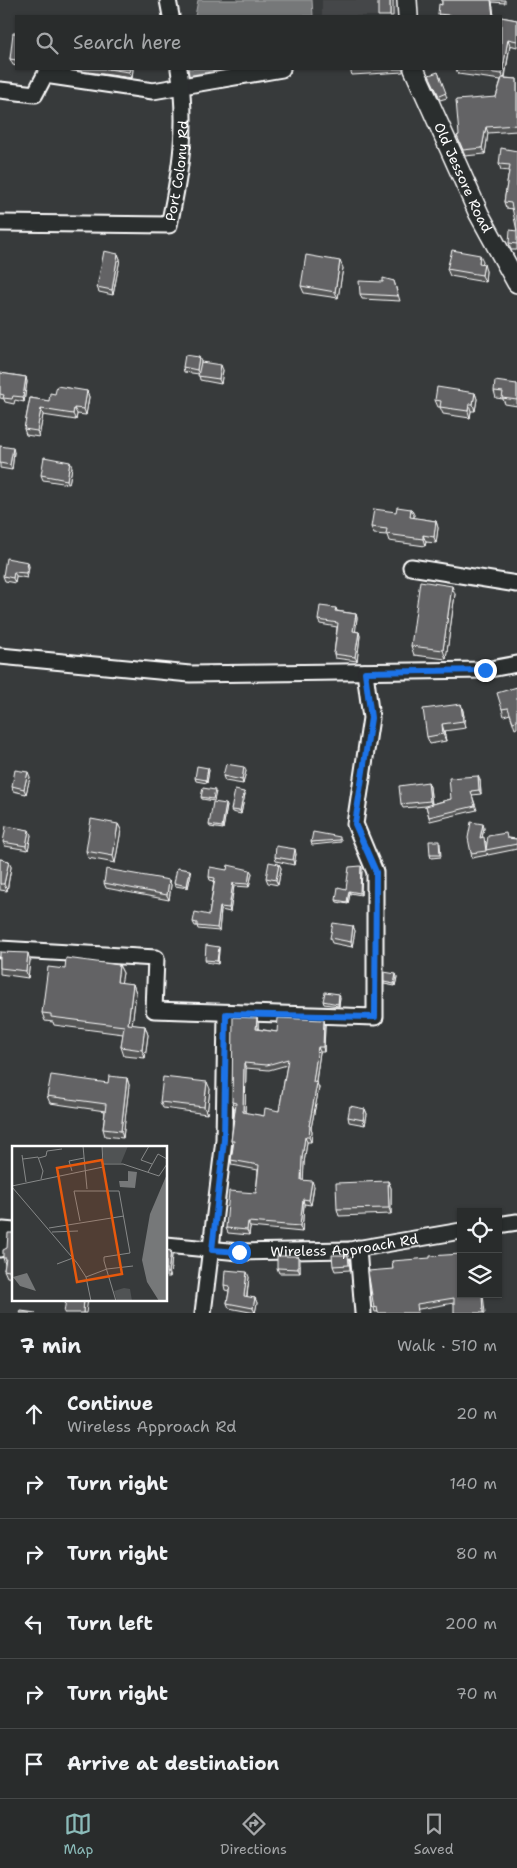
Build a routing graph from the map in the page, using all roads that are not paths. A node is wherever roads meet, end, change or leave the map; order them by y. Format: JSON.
{"nodes":[{"id":1,"x":168,"y":0,"type":"edge"},
{"id":2,"x":407,"y":0,"type":"edge"},
{"id":3,"x":171,"y":15,"type":"edge"},
{"id":4,"x":408,"y":15,"type":"edge"},
{"id":5,"x":179,"y":70,"type":"edge"},
{"id":6,"x":276,"y":70,"type":"edge"},
{"id":7,"x":414,"y":70,"type":"edge"},
{"id":8,"x":182,"y":87,"type":"junction"},
{"id":9,"x":0,"y":90,"type":"edge"},
{"id":10,"x":0,"y":223,"type":"edge"},
{"id":11,"x":517,"y":281,"type":"edge"},
{"id":12,"x":411,"y":568,"type":"dead end"},
{"id":13,"x":517,"y":584,"type":"edge"},
{"id":14,"x":0,"y":656,"type":"edge"},
{"id":15,"x":517,"y":664,"type":"edge"},
{"id":16,"x":365,"y":672,"type":"junction"},
{"id":17,"x":0,"y":949,"type":"edge"},
{"id":18,"x":226,"y":1014,"type":"junction"},
{"id":19,"x":517,"y":1222,"type":"edge"},
{"id":20,"x":502,"y":1224,"type":"edge"},
{"id":21,"x":12,"y":1231,"type":"edge"},
{"id":22,"x":457,"y":1233,"type":"edge"},
{"id":23,"x":168,"y":1245,"type":"edge"},
{"id":24,"x":358,"y":1248,"type":"junction"},
{"id":25,"x":0,"y":1249,"type":"edge"},
{"id":26,"x":212,"y":1250,"type":"junction"},
{"id":27,"x":203,"y":1313,"type":"edge"},
{"id":28,"x":363,"y":1313,"type":"edge"}],
"edges":[{"from":1,"to":3,"type":"street"},
{"from":2,"to":4,"type":"main road"},
{"from":5,"to":8,"type":"street","name":"Port Colony Rd"},
{"from":6,"to":8,"type":"street"},
{"from":7,"to":11,"type":"main road","name":"Old Jessore Road"},
{"from":8,"to":9,"type":"street"},
{"from":8,"to":10,"type":"street","name":"Port Colony Rd"},
{"from":12,"to":13,"type":"street"},
{"from":14,"to":16,"type":"street"},
{"from":15,"to":16,"type":"street"},
{"from":16,"to":18,"type":"street"},
{"from":17,"to":18,"type":"street"},
{"from":18,"to":26,"type":"street"},
{"from":19,"to":20,"type":"street"},
{"from":21,"to":25,"type":"street"},
{"from":22,"to":24,"type":"street","name":"Wireless Approach Rd"},
{"from":23,"to":26,"type":"street","name":"Wireless Approach Rd"},
{"from":24,"to":26,"type":"street","name":"Wireless Approach Rd"},
{"from":24,"to":28,"type":"street"},
{"from":26,"to":27,"type":"street"}]}
